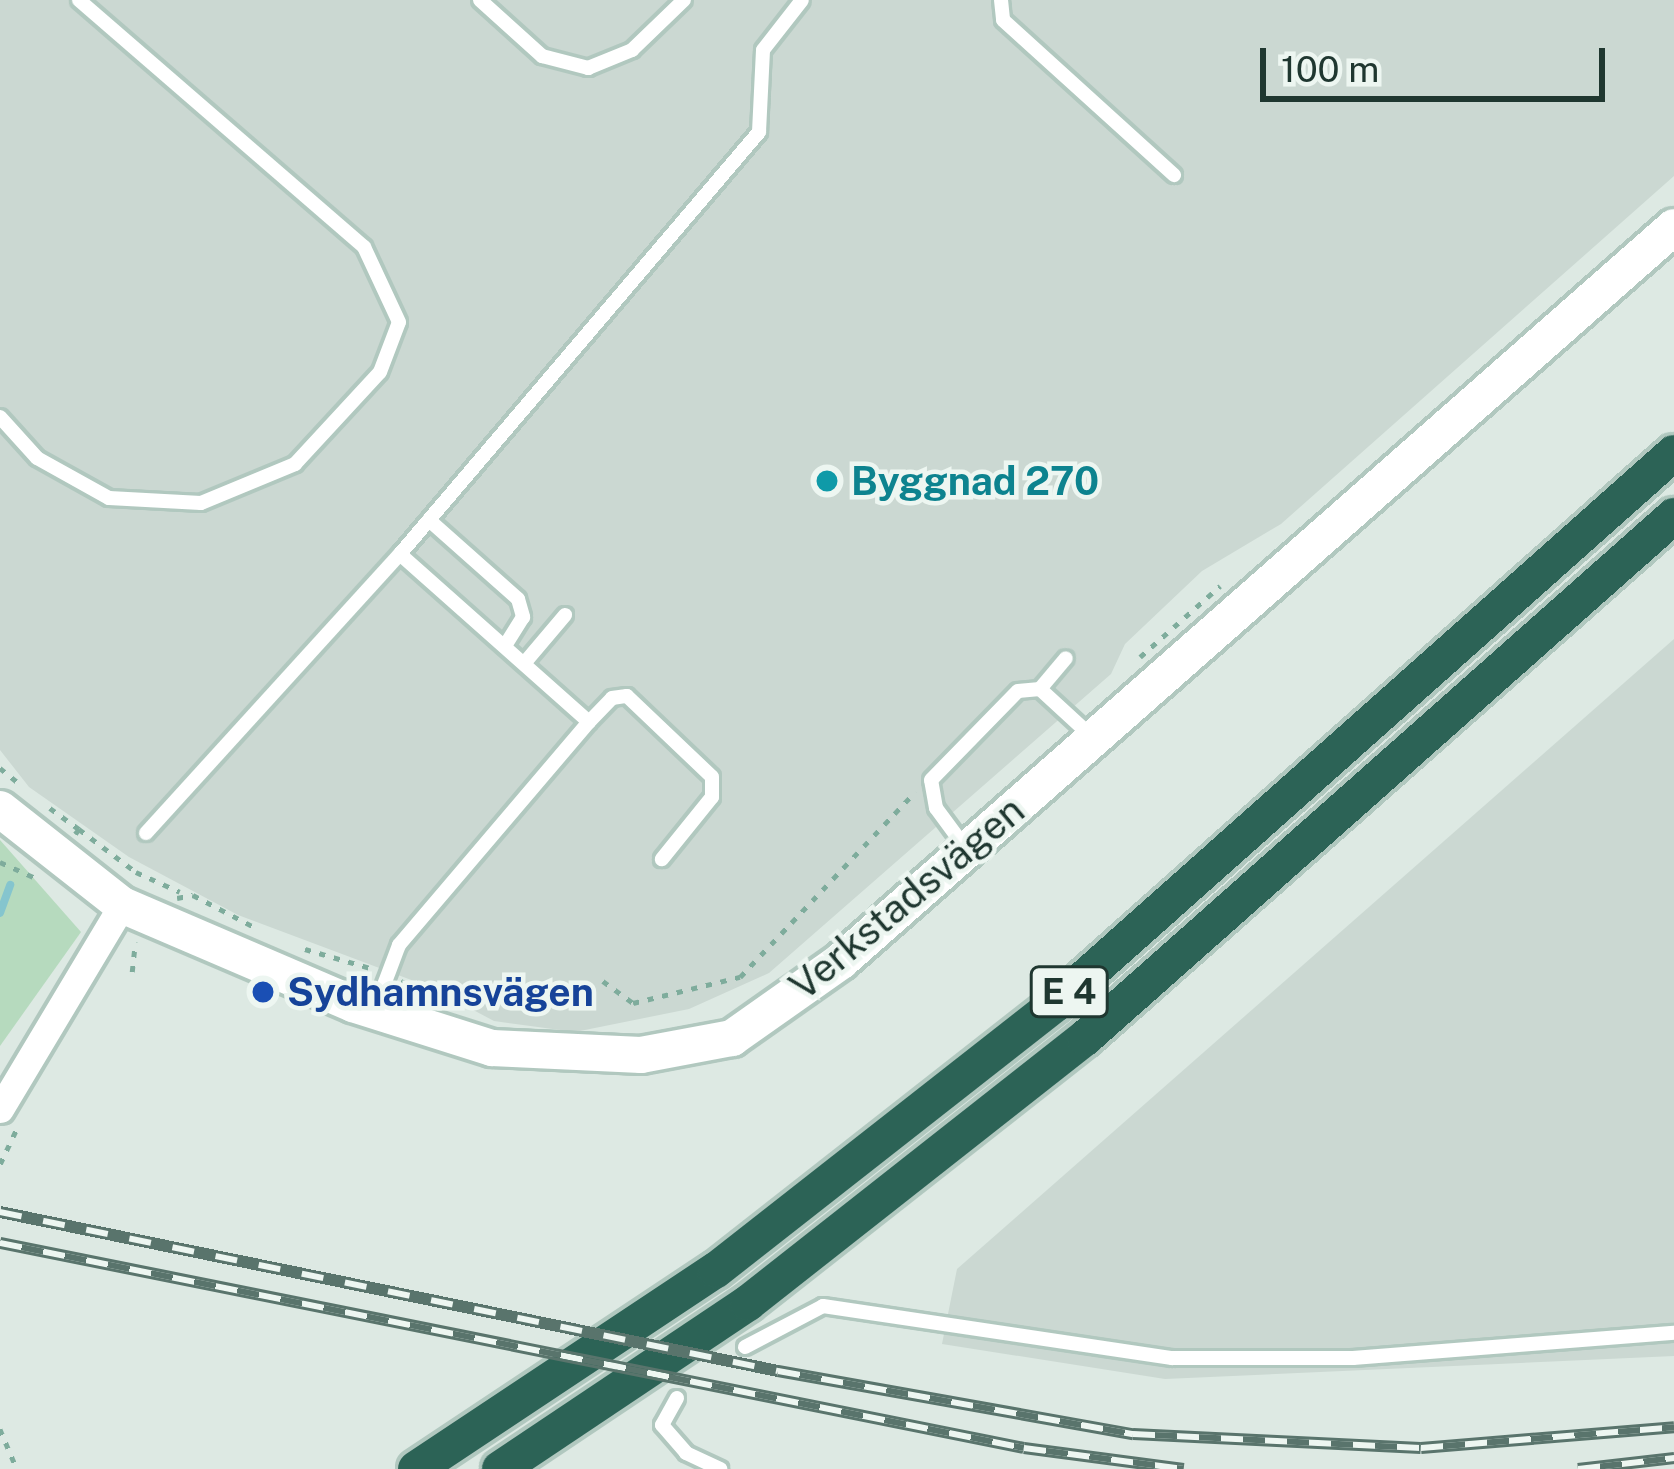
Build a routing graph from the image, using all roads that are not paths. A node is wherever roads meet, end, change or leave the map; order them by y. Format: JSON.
{"nodes":[{"id":1,"x":79,"y":0,"type":"edge"},
{"id":2,"x":480,"y":0,"type":"edge"},
{"id":3,"x":685,"y":0,"type":"edge"},
{"id":4,"x":802,"y":0,"type":"edge"},
{"id":5,"x":1001,"y":0,"type":"edge"},
{"id":6,"x":1174,"y":175,"type":"dead end"},
{"id":7,"x":1674,"y":227,"type":"edge"},
{"id":8,"x":0,"y":417,"type":"edge"},
{"id":9,"x":1674,"y":453,"type":"edge"},
{"id":10,"x":1674,"y":517,"type":"edge"},
{"id":11,"x":429,"y":520,"type":"junction"},
{"id":12,"x":400,"y":554,"type":"junction"},
{"id":13,"x":565,"y":615,"type":"dead end"},
{"id":14,"x":507,"y":643,"type":"junction"},
{"id":15,"x":1066,"y":658,"type":"dead end"},
{"id":16,"x":527,"y":660,"type":"junction"},
{"id":17,"x":1040,"y":689,"type":"junction"},
{"id":18,"x":589,"y":722,"type":"junction"},
{"id":19,"x":1094,"y":739,"type":"junction"},
{"id":20,"x":13,"y":799,"type":"edge"},
{"id":21,"x":146,"y":833,"type":"dead end"},
{"id":22,"x":967,"y":850,"type":"junction"},
{"id":23,"x":662,"y":859,"type":"dead end"},
{"id":24,"x":122,"y":905,"type":"junction"},
{"id":25,"x":374,"y":1011,"type":"junction"},
{"id":26,"x":0,"y":1109,"type":"edge"},
{"id":27,"x":1674,"y":1333,"type":"edge"},
{"id":28,"x":745,"y":1347,"type":"dead end"},
{"id":29,"x":677,"y":1398,"type":"dead end"},
{"id":30,"x":416,"y":1469,"type":"edge"},
{"id":31,"x":500,"y":1469,"type":"edge"},
{"id":32,"x":720,"y":1469,"type":"edge"}],
"edges":[{"from":1,"to":8,"type":"lane"},
{"from":2,"to":3,"type":"lane"},
{"from":4,"to":11,"type":"lane"},
{"from":5,"to":6,"type":"lane"},
{"from":7,"to":19,"type":"main road","name":"Verkstadsvägen"},
{"from":9,"to":30,"type":"highway","number":"E 4"},
{"from":10,"to":31,"type":"highway","number":"E 4"},
{"from":11,"to":12,"type":"lane"},
{"from":11,"to":14,"type":"lane"},
{"from":12,"to":14,"type":"lane"},
{"from":12,"to":21,"type":"lane"},
{"from":13,"to":16,"type":"lane"},
{"from":14,"to":16,"type":"lane"},
{"from":15,"to":17,"type":"lane"},
{"from":16,"to":18,"type":"lane"},
{"from":17,"to":19,"type":"lane"},
{"from":17,"to":22,"type":"lane"},
{"from":18,"to":23,"type":"lane"},
{"from":18,"to":25,"type":"lane"},
{"from":19,"to":22,"type":"main road","name":"Verkstadsvägen"},
{"from":20,"to":24,"type":"main road","name":"Verkstadsvägen"},
{"from":22,"to":25,"type":"main road","name":"Verkstadsvägen"},
{"from":24,"to":25,"type":"main road","name":"Verkstadsvägen"},
{"from":24,"to":26,"type":"street"},
{"from":27,"to":28,"type":"lane"},
{"from":29,"to":32,"type":"lane"}]}
